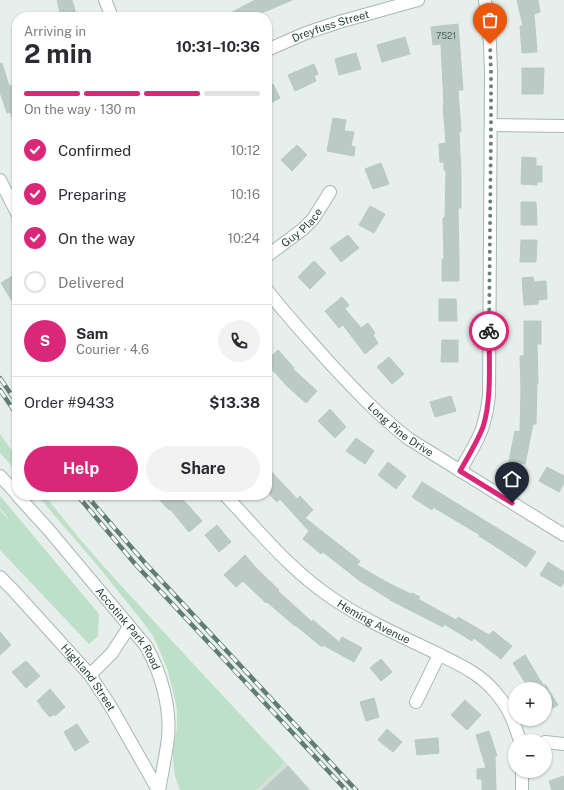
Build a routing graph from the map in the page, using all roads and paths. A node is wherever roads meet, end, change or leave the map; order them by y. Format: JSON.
{"nodes":[{"id":1,"x":106,"y":0,"type":"edge"},
{"id":2,"x":418,"y":0,"type":"edge"},
{"id":3,"x":485,"y":0,"type":"edge"},
{"id":4,"x":110,"y":12,"type":"edge"},
{"id":5,"x":272,"y":48,"type":"edge"},
{"id":6,"x":491,"y":125,"type":"junction"},
{"id":7,"x":564,"y":126,"type":"edge"},
{"id":8,"x":0,"y":180,"type":"edge"},
{"id":9,"x":330,"y":192,"type":"dead end"},
{"id":10,"x":12,"y":203,"type":"edge"},
{"id":11,"x":272,"y":252,"type":"edge"},
{"id":12,"x":272,"y":296,"type":"edge"},
{"id":13,"x":460,"y":471,"type":"junction"},
{"id":14,"x":0,"y":476,"type":"edge"},
{"id":15,"x":12,"y":489,"type":"edge"},
{"id":16,"x":22,"y":500,"type":"edge"},
{"id":17,"x":230,"y":500,"type":"edge"},
{"id":18,"x":564,"y":534,"type":"edge"},
{"id":19,"x":0,"y":577,"type":"edge"},
{"id":20,"x":129,"y":627,"type":"junction"},
{"id":21,"x":439,"y":655,"type":"junction"},
{"id":22,"x":90,"y":675,"type":"junction"},
{"id":23,"x":416,"y":702,"type":"dead end"},
{"id":24,"x":518,"y":734,"type":"edge"},
{"id":25,"x":552,"y":743,"type":"edge"},
{"id":26,"x":564,"y":744,"type":"edge"},
{"id":27,"x":522,"y":778,"type":"edge"},
{"id":28,"x":159,"y":790,"type":"edge"},
{"id":29,"x":522,"y":790,"type":"edge"}],
"edges":[{"from":1,"to":4,"type":"street"},
{"from":2,"to":5,"type":"street","name":"Dreyfuss Street"},
{"from":3,"to":6,"type":"street"},
{"from":6,"to":7,"type":"street"},
{"from":6,"to":13,"type":"street"},
{"from":8,"to":10,"type":"street"},
{"from":9,"to":11,"type":"street","name":"Guy Place"},
{"from":12,"to":13,"type":"street","name":"Long Pine Drive"},
{"from":13,"to":18,"type":"street","name":"Long Pine Drive"},
{"from":14,"to":15,"type":"street","name":"Accotink Park Road"},
{"from":16,"to":20,"type":"street","name":"Accotink Park Road"},
{"from":17,"to":21,"type":"street","name":"Heming Avenue"},
{"from":19,"to":22,"type":"street","name":"Highland Street"},
{"from":20,"to":22,"type":"street"},
{"from":20,"to":28,"type":"street","name":"Accotink Park Road"},
{"from":21,"to":23,"type":"street"},
{"from":21,"to":24,"type":"street","name":"Heming Avenue"},
{"from":22,"to":28,"type":"street","name":"Highland Street"},
{"from":25,"to":26,"type":"street"},
{"from":27,"to":29,"type":"street"}]}
